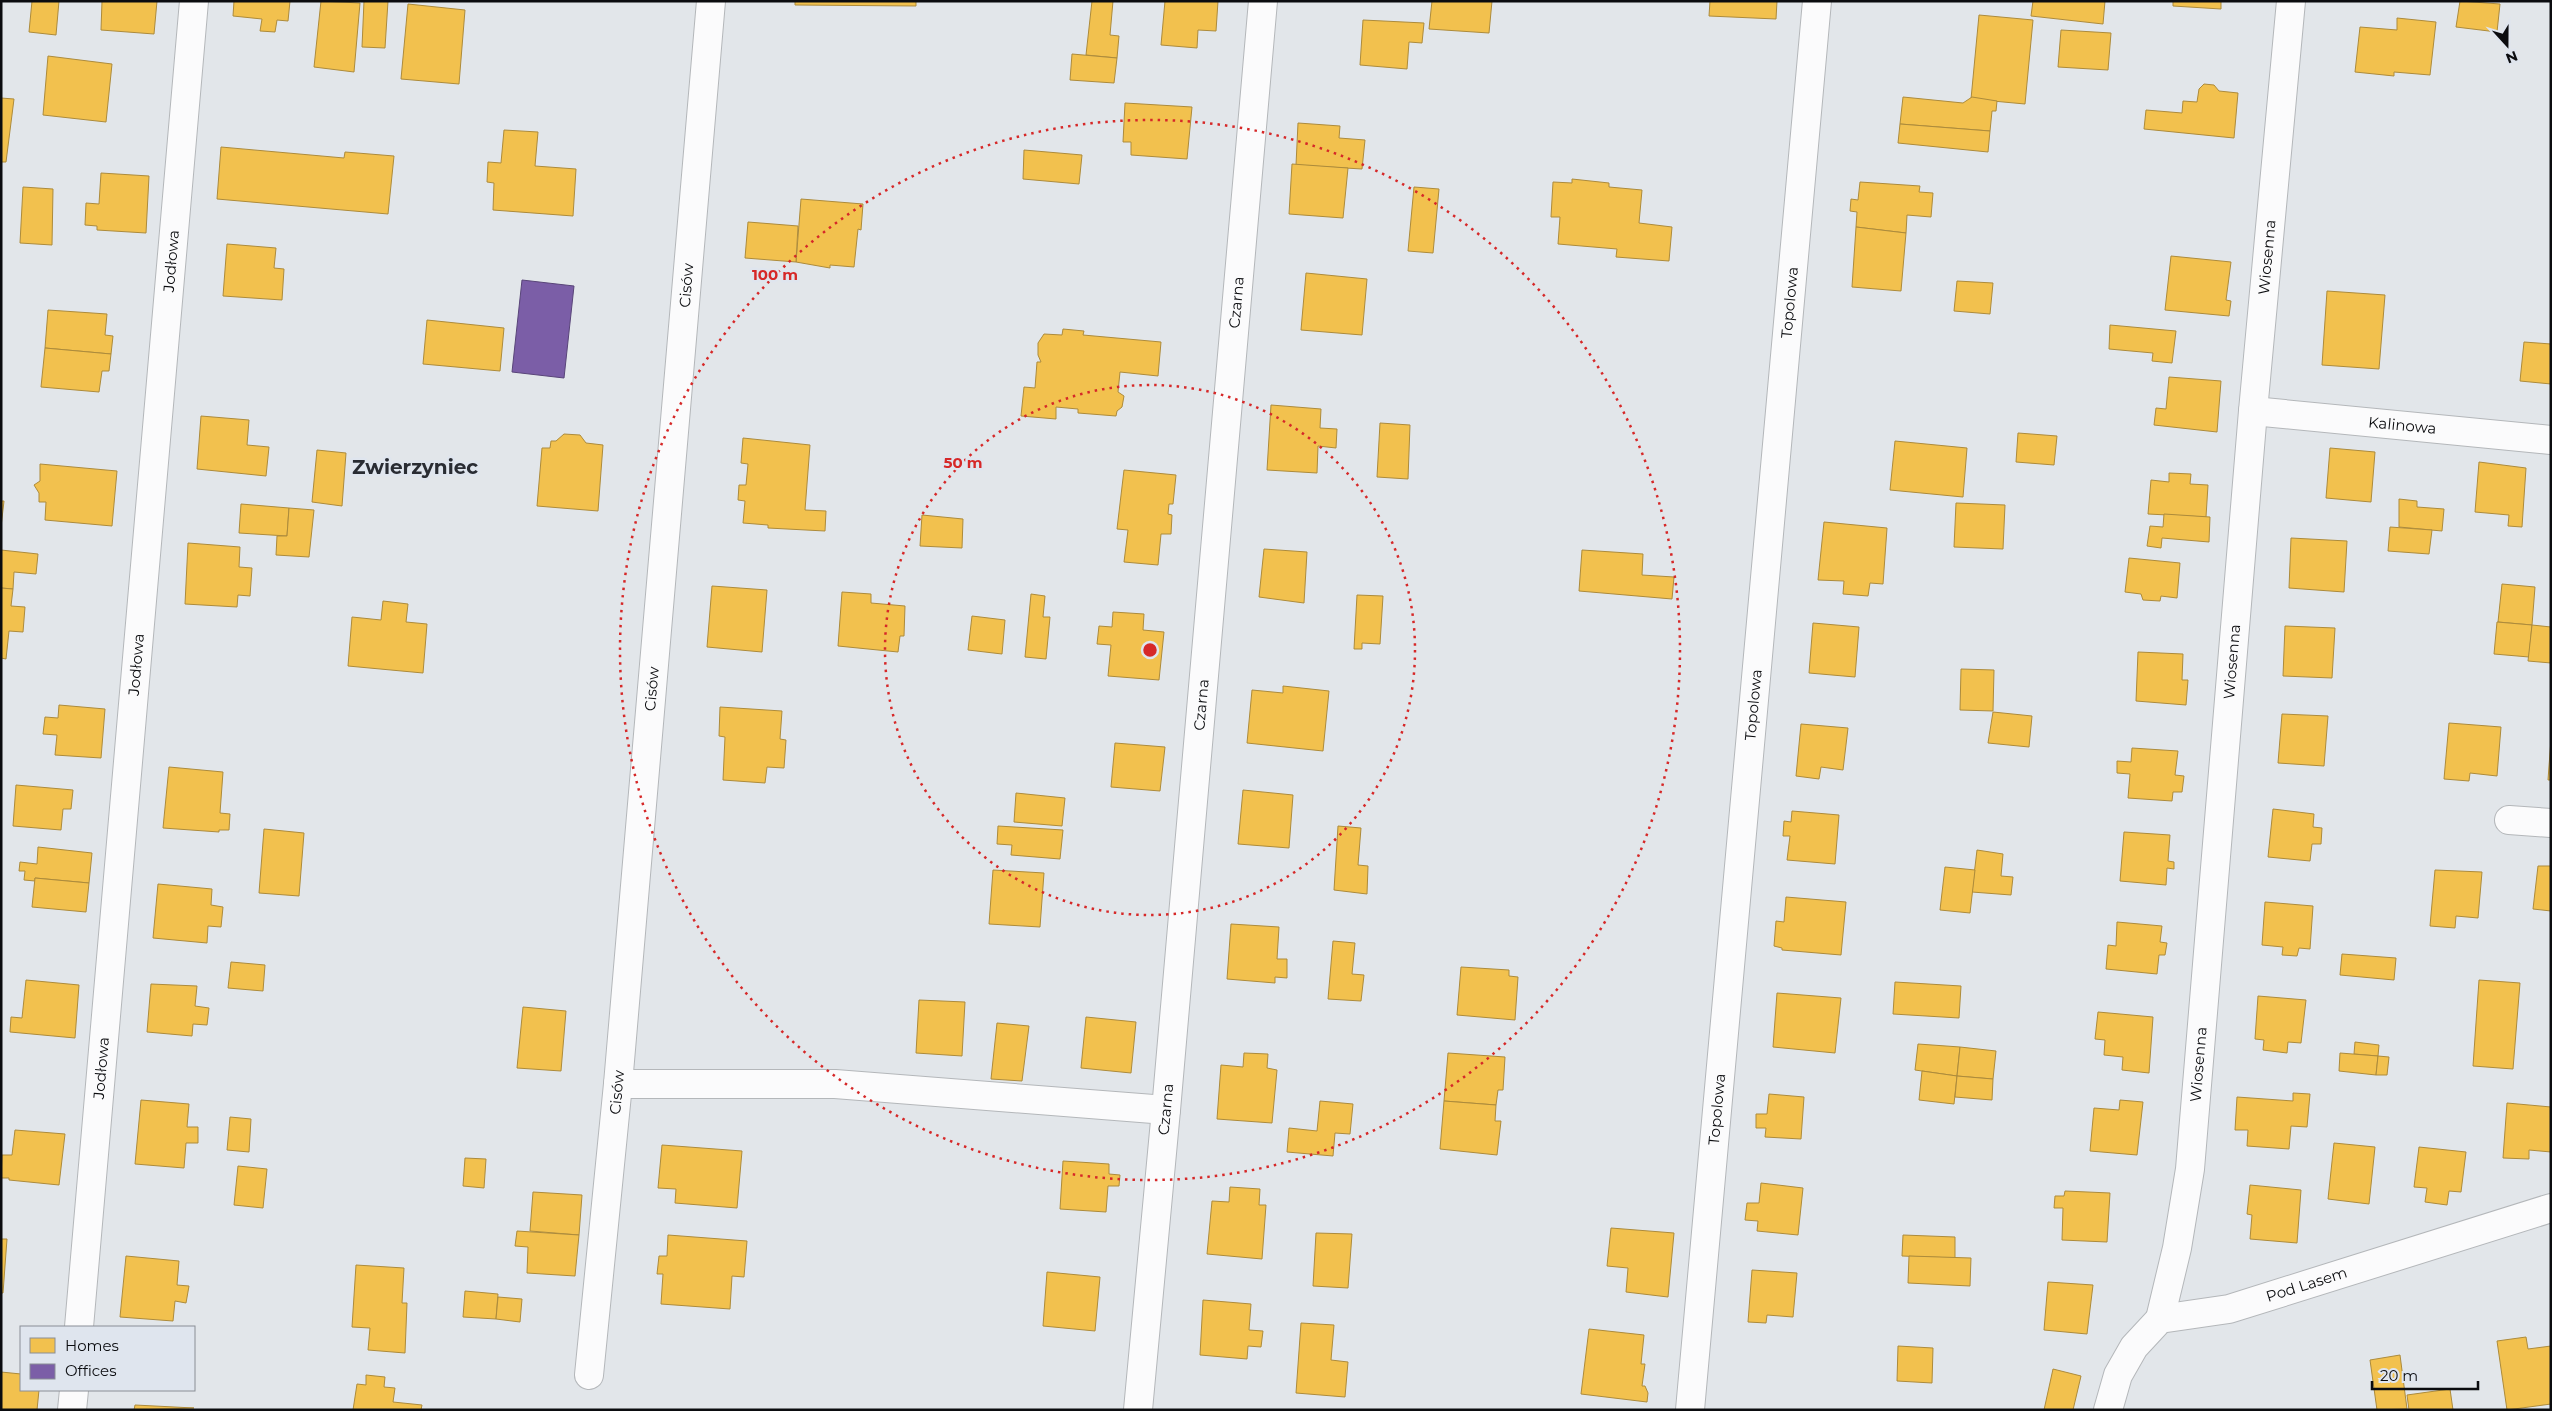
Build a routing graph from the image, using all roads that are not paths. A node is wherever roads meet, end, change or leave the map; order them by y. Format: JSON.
{"nodes":[{"id":1,"x":194,"y":1,"type":"edge"},
{"id":2,"x":711,"y":1,"type":"edge"},
{"id":3,"x":1263,"y":1,"type":"edge"},
{"id":4,"x":1818,"y":1,"type":"edge"},
{"id":5,"x":2291,"y":1,"type":"edge"},
{"id":6,"x":2254,"y":411,"type":"junction"},
{"id":7,"x":2551,"y":440,"type":"edge"},
{"id":8,"x":2509,"y":820,"type":"dead end"},
{"id":9,"x":2551,"y":823,"type":"edge"},
{"id":10,"x":618,"y":1084,"type":"junction"},
{"id":11,"x":1166,"y":1110,"type":"junction"},
{"id":12,"x":2551,"y":1208,"type":"edge"},
{"id":13,"x":2160,"y":1319,"type":"junction"},
{"id":14,"x":79,"y":1326,"type":"edge"},
{"id":15,"x":589,"y":1376,"type":"dead end"},
{"id":16,"x":74,"y":1391,"type":"edge"},
{"id":17,"x":72,"y":1410,"type":"edge"},
{"id":18,"x":1138,"y":1410,"type":"edge"},
{"id":19,"x":1690,"y":1410,"type":"edge"},
{"id":20,"x":2108,"y":1410,"type":"edge"}],
"edges":[{"from":1,"to":14,"type":"street","name":"Jodłowa"},
{"from":2,"to":10,"type":"street","name":"Cisów"},
{"from":3,"to":11,"type":"street","name":"Czarna"},
{"from":4,"to":19,"type":"street","name":"Topolowa"},
{"from":5,"to":6,"type":"street","name":"Wiosenna"},
{"from":6,"to":7,"type":"street","name":"Kalinowa"},
{"from":6,"to":13,"type":"street","name":"Wiosenna"},
{"from":8,"to":9,"type":"street"},
{"from":10,"to":11,"type":"street"},
{"from":10,"to":15,"type":"street","name":"Cisów"},
{"from":11,"to":18,"type":"street","name":"Czarna"},
{"from":12,"to":13,"type":"street","name":"Pod Lasem"},
{"from":13,"to":20,"type":"street"},
{"from":16,"to":17,"type":"street"}]}
